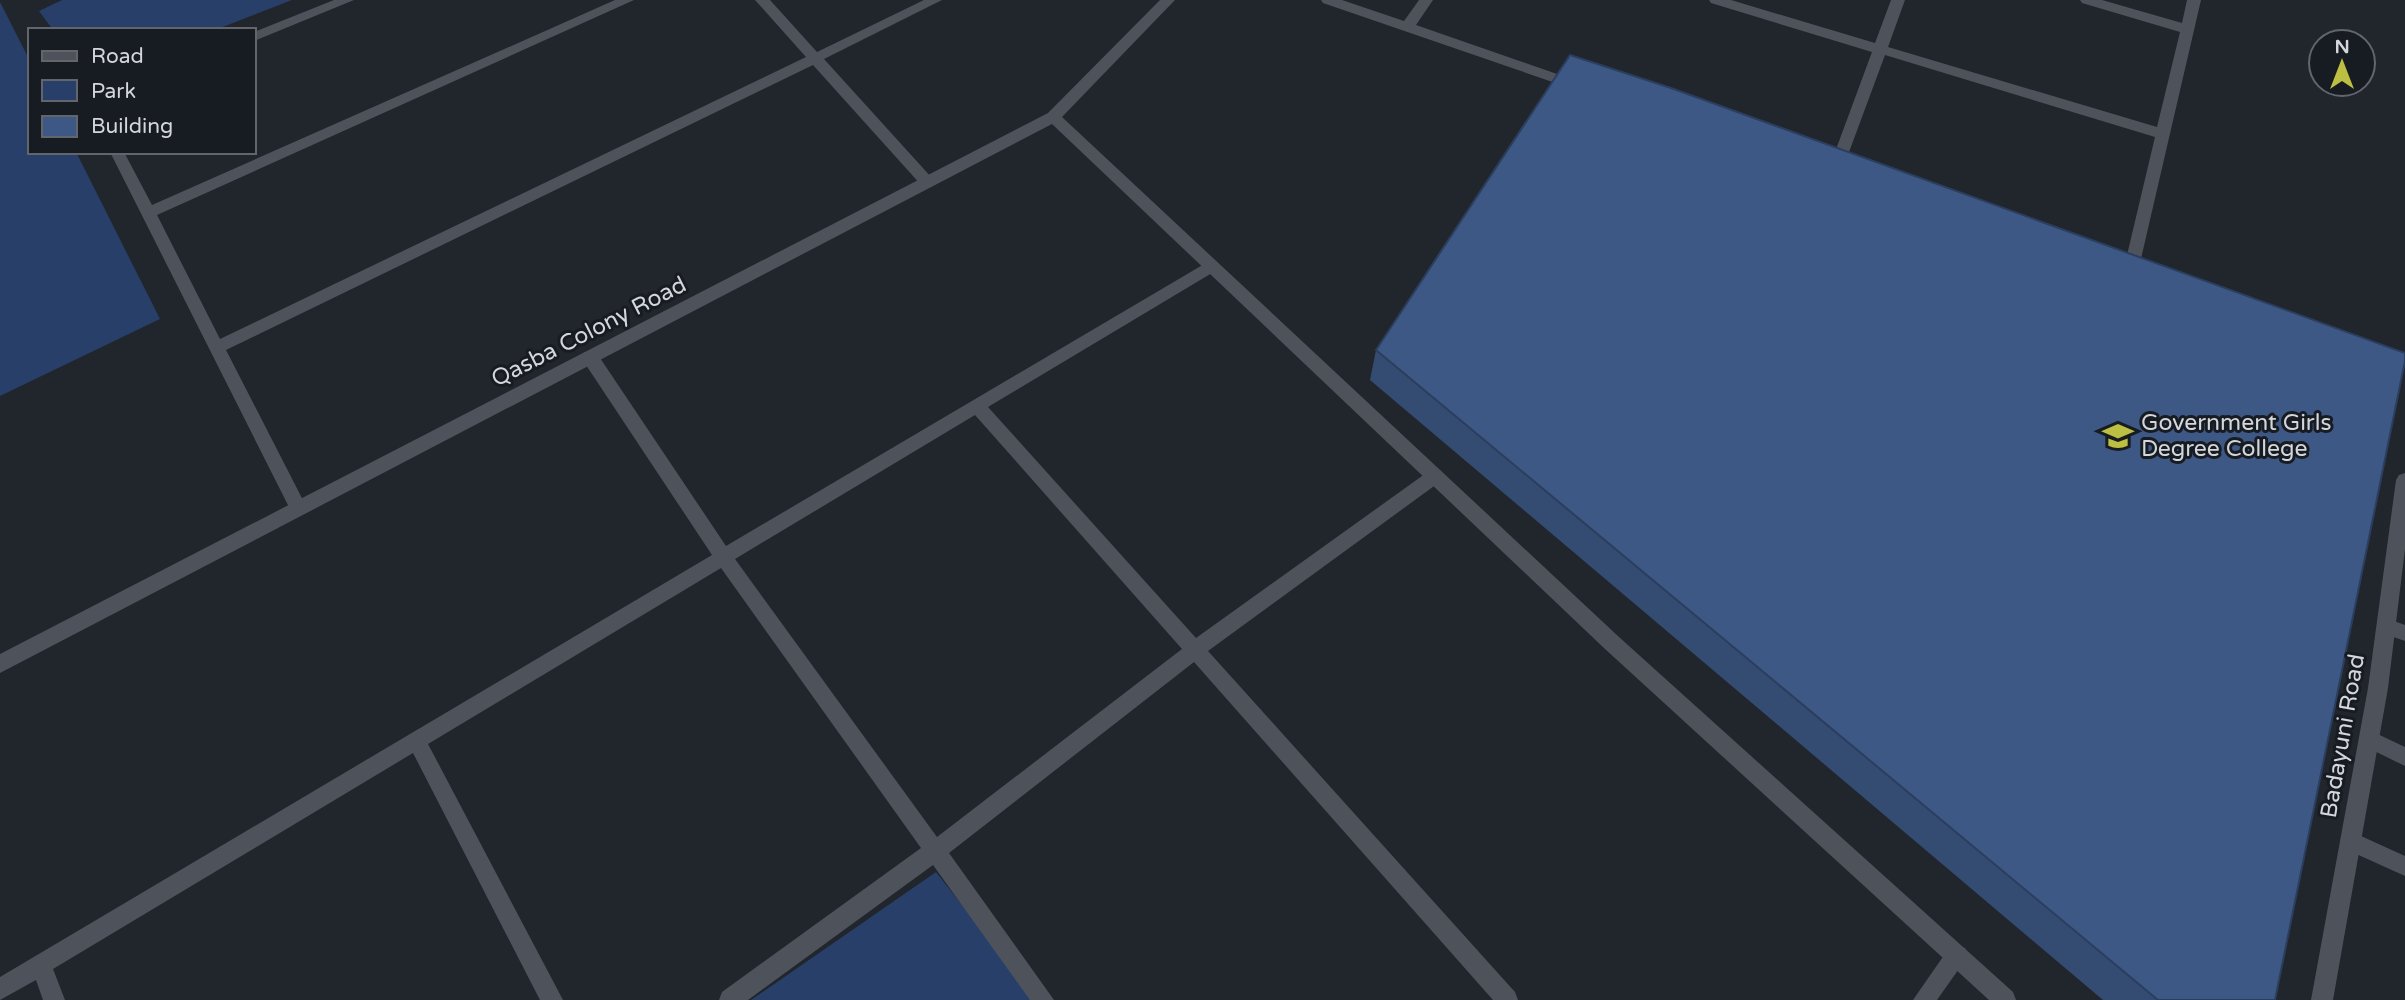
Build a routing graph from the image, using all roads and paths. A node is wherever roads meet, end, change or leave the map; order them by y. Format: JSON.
{"nodes":[{"id":1,"x":347,"y":0,"type":"edge"},
{"id":2,"x":627,"y":0,"type":"edge"},
{"id":3,"x":761,"y":0,"type":"edge"},
{"id":4,"x":935,"y":0,"type":"edge"},
{"id":5,"x":1168,"y":0,"type":"edge"},
{"id":6,"x":1328,"y":0,"type":"edge"},
{"id":7,"x":1426,"y":0,"type":"edge"},
{"id":8,"x":1716,"y":0,"type":"edge"},
{"id":9,"x":1898,"y":0,"type":"edge"},
{"id":10,"x":2087,"y":0,"type":"edge"},
{"id":11,"x":2194,"y":0,"type":"edge"},
{"id":12,"x":1406,"y":29,"type":"junction"},
{"id":13,"x":2187,"y":29,"type":"junction"},
{"id":14,"x":256,"y":36,"type":"edge"},
{"id":15,"x":1880,"y":49,"type":"junction"},
{"id":16,"x":814,"y":58,"type":"junction"},
{"id":17,"x":1589,"y":90,"type":"edge"},
{"id":18,"x":1053,"y":117,"type":"junction"},
{"id":19,"x":2162,"y":134,"type":"junction"},
{"id":20,"x":118,"y":154,"type":"edge"},
{"id":21,"x":1834,"y":172,"type":"edge"},
{"id":22,"x":927,"y":182,"type":"junction"},
{"id":23,"x":148,"y":214,"type":"junction"},
{"id":24,"x":1211,"y":266,"type":"junction"},
{"id":25,"x":2131,"y":272,"type":"edge"},
{"id":26,"x":216,"y":348,"type":"junction"},
{"id":27,"x":590,"y":357,"type":"junction"},
{"id":28,"x":977,"y":406,"type":"junction"},
{"id":29,"x":1435,"y":477,"type":"junction"},
{"id":30,"x":2404,"y":488,"type":"edge"},
{"id":31,"x":298,"y":508,"type":"junction"},
{"id":32,"x":723,"y":557,"type":"junction"},
{"id":33,"x":2386,"y":626,"type":"junction"},
{"id":34,"x":2405,"y":633,"type":"edge"},
{"id":35,"x":1195,"y":650,"type":"junction"},
{"id":36,"x":0,"y":664,"type":"edge"},
{"id":37,"x":2369,"y":739,"type":"junction"},
{"id":38,"x":416,"y":740,"type":"junction"},
{"id":39,"x":2405,"y":757,"type":"edge"},
{"id":40,"x":2350,"y":841,"type":"junction"},
{"id":41,"x":935,"y":851,"type":"junction"},
{"id":42,"x":2405,"y":866,"type":"edge"},
{"id":43,"x":1957,"y":957,"type":"junction"},
{"id":44,"x":41,"y":964,"type":"junction"},
{"id":45,"x":0,"y":989,"type":"edge"},
{"id":46,"x":54,"y":1000,"type":"edge"},
{"id":47,"x":552,"y":1000,"type":"edge"},
{"id":48,"x":730,"y":1000,"type":"edge"},
{"id":49,"x":1042,"y":1000,"type":"edge"},
{"id":50,"x":1507,"y":1000,"type":"edge"},
{"id":51,"x":1924,"y":1000,"type":"edge"},
{"id":52,"x":2005,"y":1000,"type":"edge"},
{"id":53,"x":2322,"y":1000,"type":"edge"}],
"edges":[{"from":1,"to":14,"type":"street"},
{"from":2,"to":23,"type":"street"},
{"from":3,"to":16,"type":"street"},
{"from":4,"to":16,"type":"street"},
{"from":5,"to":18,"type":"street","name":"Qasba Colony Road"},
{"from":6,"to":12,"type":"street"},
{"from":7,"to":12,"type":"street"},
{"from":8,"to":15,"type":"street"},
{"from":9,"to":15,"type":"street"},
{"from":10,"to":13,"type":"street"},
{"from":11,"to":13,"type":"street"},
{"from":12,"to":17,"type":"street"},
{"from":13,"to":19,"type":"street"},
{"from":15,"to":19,"type":"street"},
{"from":15,"to":21,"type":"street"},
{"from":16,"to":22,"type":"street"},
{"from":16,"to":26,"type":"street"},
{"from":18,"to":22,"type":"street","name":"Qasba Colony Road"},
{"from":18,"to":24,"type":"street"},
{"from":19,"to":25,"type":"street"},
{"from":20,"to":23,"type":"street"},
{"from":22,"to":27,"type":"street","name":"Qasba Colony Road"},
{"from":23,"to":26,"type":"street"},
{"from":24,"to":28,"type":"street"},
{"from":24,"to":29,"type":"street"},
{"from":26,"to":31,"type":"street"},
{"from":27,"to":31,"type":"street","name":"Qasba Colony Road"},
{"from":27,"to":32,"type":"street"},
{"from":28,"to":32,"type":"street"},
{"from":28,"to":35,"type":"street"},
{"from":29,"to":35,"type":"street"},
{"from":29,"to":43,"type":"street"},
{"from":30,"to":33,"type":"street","name":"Badayuni Road"},
{"from":31,"to":36,"type":"street","name":"Qasba Colony Road"},
{"from":32,"to":38,"type":"street"},
{"from":32,"to":41,"type":"street"},
{"from":33,"to":34,"type":"street"},
{"from":33,"to":37,"type":"street","name":"Badayuni Road"},
{"from":35,"to":41,"type":"street"},
{"from":35,"to":50,"type":"street"},
{"from":37,"to":39,"type":"street"},
{"from":37,"to":40,"type":"street","name":"Badayuni Road"},
{"from":38,"to":44,"type":"street"},
{"from":38,"to":47,"type":"street"},
{"from":40,"to":42,"type":"street"},
{"from":40,"to":53,"type":"street","name":"Badayuni Road"},
{"from":41,"to":48,"type":"street"},
{"from":41,"to":49,"type":"street"},
{"from":43,"to":51,"type":"street"},
{"from":43,"to":52,"type":"street"},
{"from":44,"to":45,"type":"street"},
{"from":44,"to":46,"type":"street"}]}
